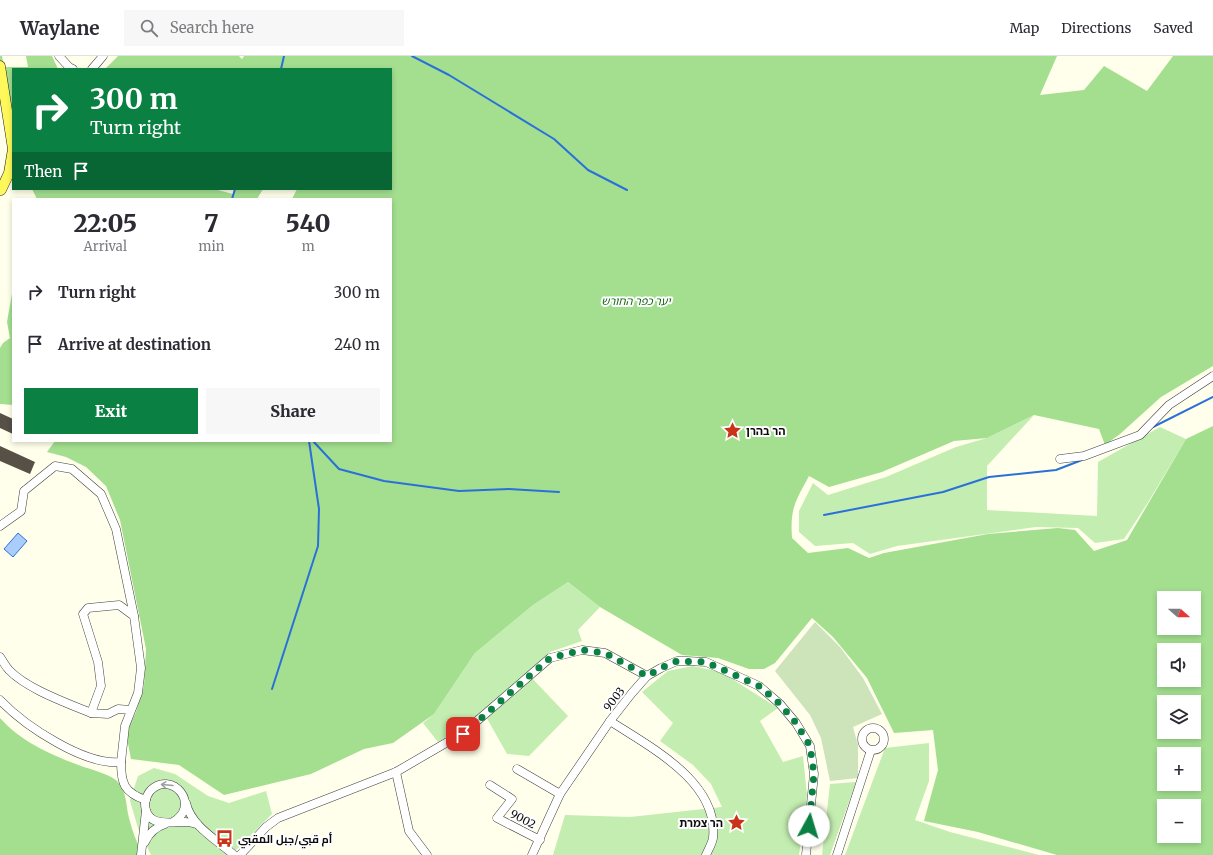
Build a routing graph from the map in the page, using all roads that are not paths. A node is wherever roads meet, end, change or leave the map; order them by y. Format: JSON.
{"nodes":[{"id":1,"x":59,"y":56,"type":"edge"},
{"id":2,"x":103,"y":56,"type":"edge"},
{"id":3,"x":0,"y":66,"type":"edge"},
{"id":4,"x":71,"y":68,"type":"edge"},
{"id":5,"x":93,"y":68,"type":"edge"},
{"id":6,"x":1,"y":77,"type":"edge"},
{"id":7,"x":12,"y":143,"type":"edge"},
{"id":8,"x":12,"y":155,"type":"edge"},
{"id":9,"x":0,"y":190,"type":"edge"},
{"id":10,"x":1213,"y":376,"type":"edge"},
{"id":11,"x":1060,"y":459,"type":"dead end"},
{"id":12,"x":0,"y":526,"type":"edge"},
{"id":13,"x":134,"y":616,"type":"junction"},
{"id":14,"x":0,"y":657,"type":"edge"},
{"id":15,"x":647,"y":676,"type":"junction"},
{"id":16,"x":0,"y":700,"type":"edge"},
{"id":17,"x":131,"y":710,"type":"junction"},
{"id":18,"x":92,"y":713,"type":"junction"},
{"id":19,"x":610,"y":721,"type":"junction"},
{"id":20,"x":871,"y":750,"type":"dead end"},
{"id":21,"x":122,"y":762,"type":"junction"},
{"id":22,"x":517,"y":769,"type":"dead end"},
{"id":23,"x":396,"y":772,"type":"junction"},
{"id":24,"x":490,"y":785,"type":"dead end"},
{"id":25,"x":560,"y":794,"type":"junction"},
{"id":26,"x":146,"y":800,"type":"junction"},
{"id":27,"x":185,"y":800,"type":"junction"},
{"id":28,"x":146,"y":810,"type":"junction"},
{"id":29,"x":169,"y":823,"type":"junction"},
{"id":30,"x":197,"y":824,"type":"junction"},
{"id":31,"x":540,"y":840,"type":"junction"},
{"id":32,"x":141,"y":852,"type":"edge"},
{"id":33,"x":427,"y":854,"type":"edge"},
{"id":34,"x":234,"y":855,"type":"edge"},
{"id":35,"x":240,"y":855,"type":"edge"},
{"id":36,"x":532,"y":855,"type":"edge"},
{"id":37,"x":706,"y":855,"type":"edge"},
{"id":38,"x":806,"y":855,"type":"edge"},
{"id":39,"x":837,"y":855,"type":"edge"}],
"edges":[{"from":1,"to":4,"type":"street"},
{"from":2,"to":5,"type":"street"},
{"from":3,"to":6,"type":"main road"},
{"from":6,"to":7,"type":"main road"},
{"from":8,"to":9,"type":"main road"},
{"from":10,"to":11,"type":"street"},
{"from":12,"to":13,"type":"street"},
{"from":13,"to":17,"type":"street"},
{"from":13,"to":18,"type":"street"},
{"from":14,"to":18,"type":"street"},
{"from":15,"to":19,"type":"street","name":"9003"},
{"from":15,"to":23,"type":"street"},
{"from":15,"to":38,"type":"street","name":"9003"},
{"from":16,"to":21,"type":"street"},
{"from":17,"to":18,"type":"street"},
{"from":17,"to":21,"type":"street"},
{"from":19,"to":25,"type":"street","name":"9003"},
{"from":19,"to":37,"type":"street"},
{"from":20,"to":39,"type":"street"},
{"from":21,"to":26,"type":"street"},
{"from":22,"to":25,"type":"street"},
{"from":23,"to":33,"type":"street"},
{"from":23,"to":35,"type":"street"},
{"from":24,"to":31,"type":"street","name":"9002"},
{"from":25,"to":31,"type":"street","name":"9003"},
{"from":27,"to":26,"type":"street","one_way":true},
{"from":26,"to":28,"type":"street"},
{"from":27,"to":29,"type":"street"},
{"from":27,"to":30,"type":"street"},
{"from":28,"to":29,"type":"street"},
{"from":28,"to":32,"type":"street"},
{"from":29,"to":30,"type":"street"},
{"from":29,"to":32,"type":"street"},
{"from":30,"to":34,"type":"street"},
{"from":31,"to":36,"type":"street","name":"9003"}]}
